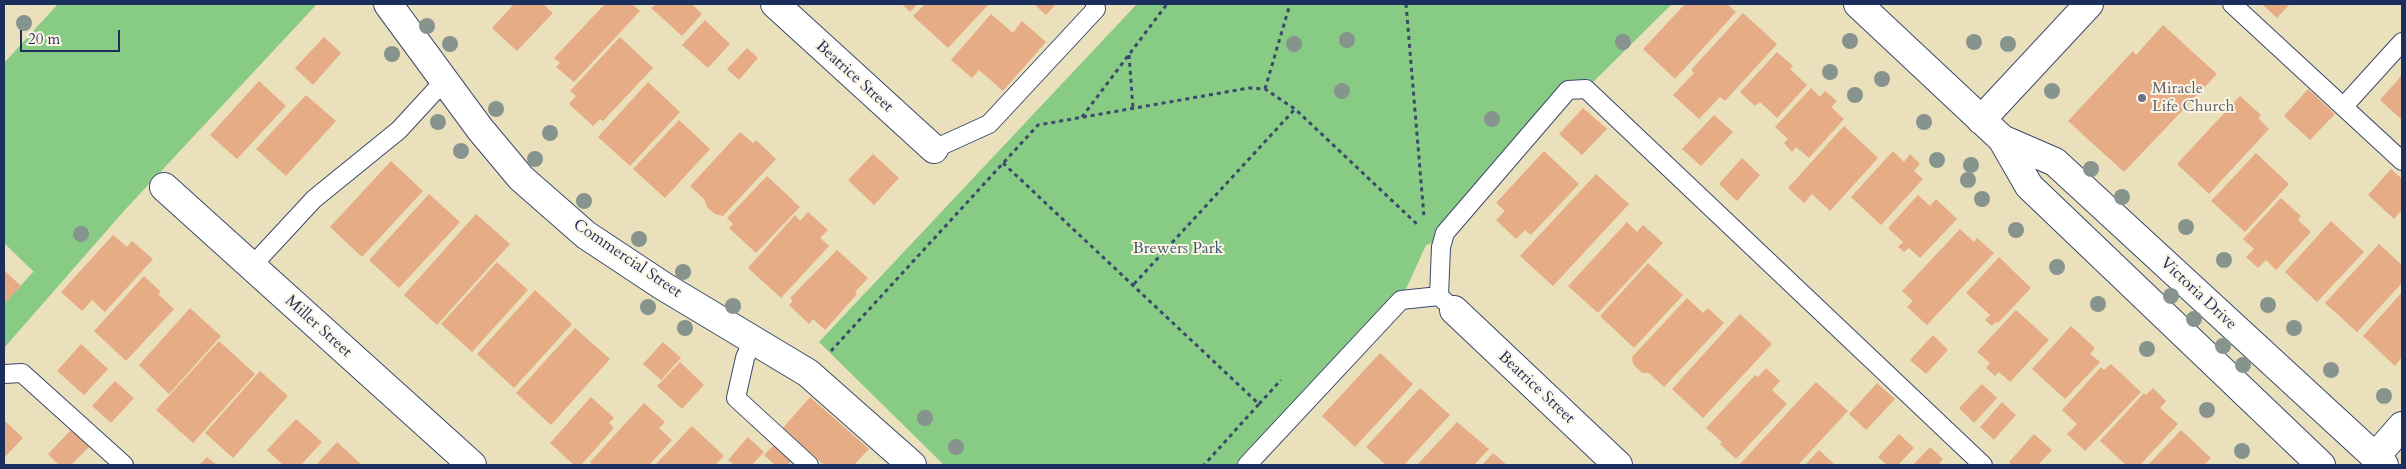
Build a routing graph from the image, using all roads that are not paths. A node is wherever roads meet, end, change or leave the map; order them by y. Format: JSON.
{"nodes":[{"id":1,"x":388,"y":4,"type":"edge"},
{"id":2,"x":774,"y":4,"type":"edge"},
{"id":3,"x":1095,"y":4,"type":"edge"},
{"id":4,"x":1858,"y":4,"type":"edge"},
{"id":5,"x":2089,"y":4,"type":"edge"},
{"id":6,"x":2232,"y":4,"type":"edge"},
{"id":7,"x":2402,"y":42,"type":"edge"},
{"id":8,"x":444,"y":81,"type":"junction"},
{"id":9,"x":2344,"y":106,"type":"junction"},
{"id":10,"x":1981,"y":120,"type":"junction"},
{"id":11,"x":2002,"y":139,"type":"junction"},
{"id":12,"x":934,"y":149,"type":"joint"},
{"id":13,"x":2402,"y":161,"type":"edge"},
{"id":14,"x":164,"y":187,"type":"dead end"},
{"id":15,"x":251,"y":267,"type":"junction"},
{"id":16,"x":1446,"y":303,"type":"junction"},
{"id":17,"x":753,"y":339,"type":"junction"},
{"id":18,"x":4,"y":374,"type":"edge"},
{"id":19,"x":2402,"y":426,"type":"edge"},
{"id":20,"x":2380,"y":461,"type":"edge"},
{"id":21,"x":1252,"y":463,"type":"edge"},
{"id":22,"x":124,"y":465,"type":"edge"},
{"id":23,"x":472,"y":465,"type":"edge"},
{"id":24,"x":809,"y":465,"type":"edge"},
{"id":25,"x":912,"y":465,"type":"edge"},
{"id":26,"x":1618,"y":465,"type":"edge"},
{"id":27,"x":1983,"y":465,"type":"edge"},
{"id":28,"x":2321,"y":465,"type":"edge"}],
"edges":[{"from":1,"to":8,"type":"street","name":"Commercial Street"},
{"from":2,"to":12,"type":"street","name":"Beatrice Street"},
{"from":3,"to":12,"type":"lane"},
{"from":4,"to":10,"type":"street","name":"Victoria Drive"},
{"from":5,"to":10,"type":"street"},
{"from":6,"to":9,"type":"lane"},
{"from":7,"to":9,"type":"lane"},
{"from":8,"to":15,"type":"lane"},
{"from":8,"to":17,"type":"street","name":"Commercial Street"},
{"from":9,"to":13,"type":"lane"},
{"from":10,"to":11,"type":"street","name":"Victoria Drive"},
{"from":11,"to":20,"type":"street","name":"Victoria Drive"},
{"from":11,"to":28,"type":"street","name":"Victoria Drive"},
{"from":14,"to":15,"type":"street","name":"Miller Street"},
{"from":15,"to":23,"type":"street","name":"Miller Street"},
{"from":16,"to":21,"type":"lane"},
{"from":16,"to":26,"type":"street","name":"Beatrice Street"},
{"from":16,"to":27,"type":"lane"},
{"from":17,"to":24,"type":"lane"},
{"from":17,"to":25,"type":"street","name":"Commercial Street"},
{"from":18,"to":22,"type":"lane"},
{"from":19,"to":20,"type":"street"}]}
